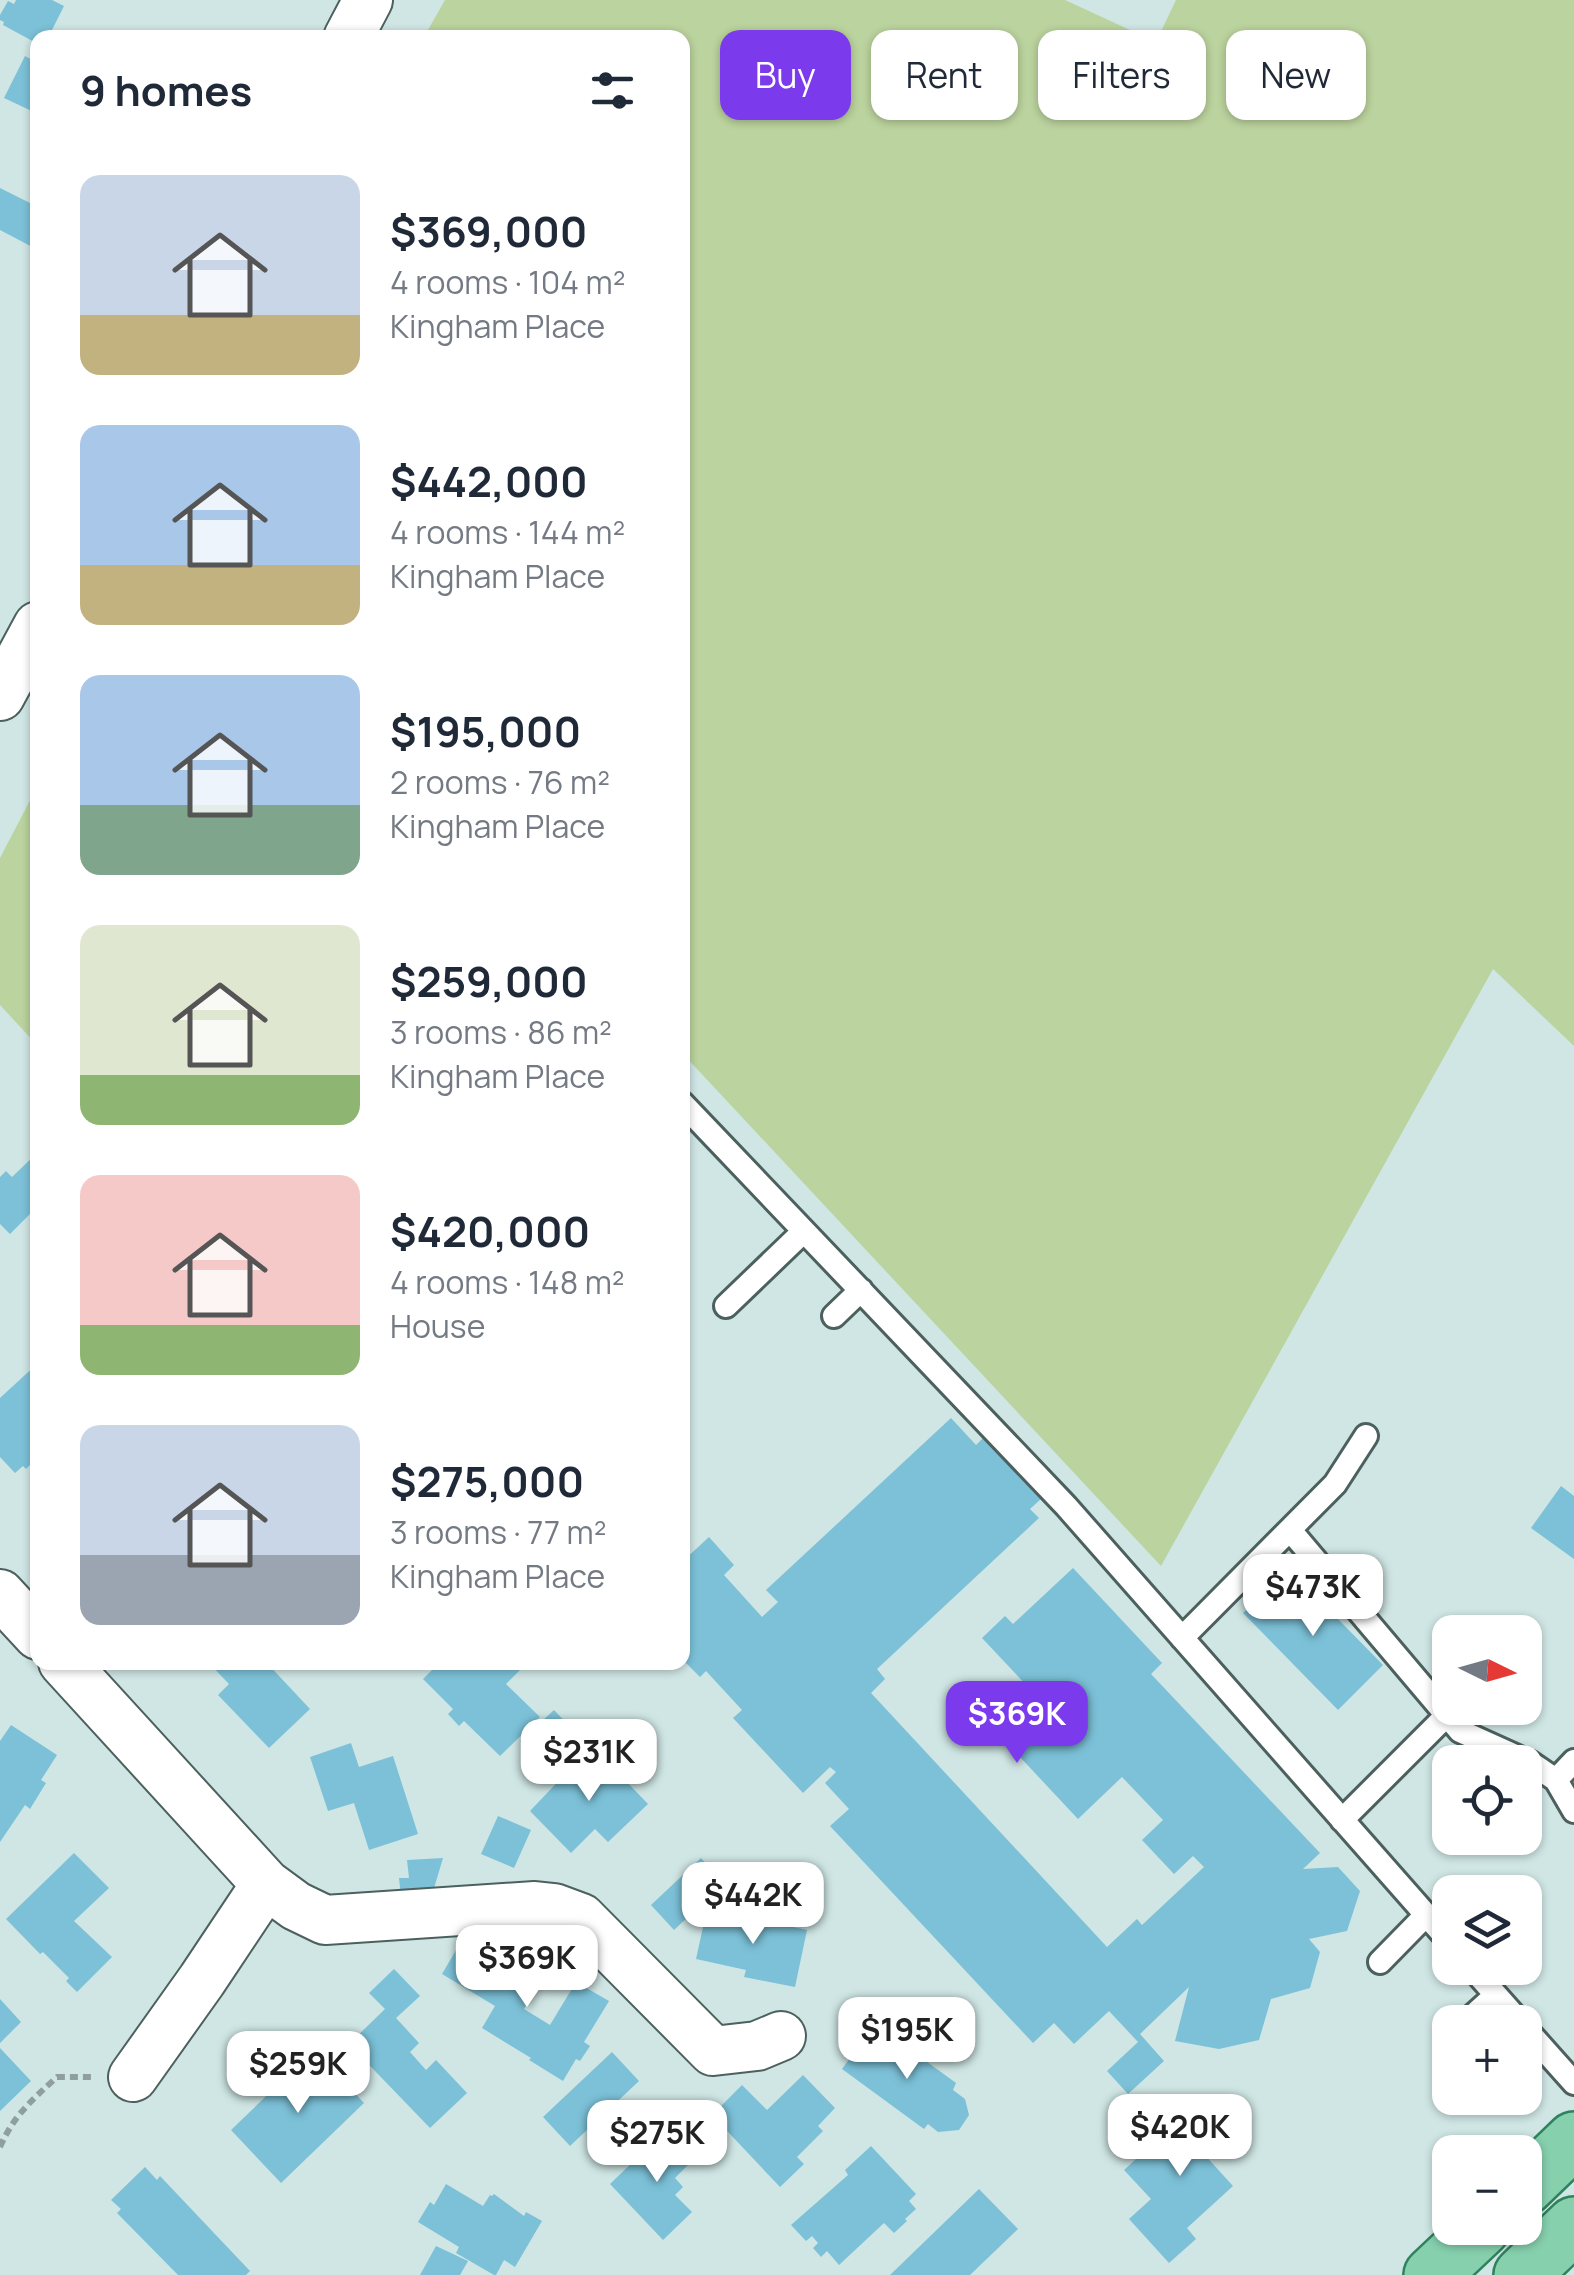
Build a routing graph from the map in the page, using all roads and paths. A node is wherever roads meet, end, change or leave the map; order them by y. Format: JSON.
{"nodes":[{"id":1,"x":368,"y":0,"type":"edge"},
{"id":2,"x":352,"y":30,"type":"edge"},
{"id":3,"x":30,"y":641,"type":"edge"},
{"id":4,"x":0,"y":696,"type":"edge"},
{"id":5,"x":690,"y":1111,"type":"edge"},
{"id":6,"x":804,"y":1231,"type":"junction"},
{"id":7,"x":861,"y":1290,"type":"junction"},
{"id":8,"x":726,"y":1306,"type":"dead end"},
{"id":9,"x":834,"y":1316,"type":"dead end"},
{"id":10,"x":1366,"y":1436,"type":"dead end"},
{"id":11,"x":1290,"y":1530,"type":"junction"},
{"id":12,"x":0,"y":1594,"type":"edge"},
{"id":13,"x":30,"y":1626,"type":"edge"},
{"id":14,"x":1182,"y":1638,"type":"junction"},
{"id":15,"x":70,"y":1670,"type":"edge"},
{"id":16,"x":1432,"y":1697,"type":"edge"},
{"id":17,"x":1439,"y":1725,"type":"edge"},
{"id":18,"x":1455,"y":1725,"type":"edge"},
{"id":19,"x":1574,"y":1761,"type":"edge"},
{"id":20,"x":1556,"y":1780,"type":"junction"},
{"id":21,"x":1574,"y":1811,"type":"edge"},
{"id":22,"x":1342,"y":1820,"type":"junction"},
{"id":23,"x":266,"y":1884,"type":"junction"},
{"id":24,"x":1426,"y":1915,"type":"junction"},
{"id":25,"x":1432,"y":1922,"type":"edge"},
{"id":26,"x":1380,"y":1962,"type":"dead end"},
{"id":27,"x":1487,"y":1985,"type":"edge"},
{"id":28,"x":1496,"y":1995,"type":"junction"},
{"id":29,"x":1485,"y":2005,"type":"edge"},
{"id":30,"x":1505,"y":2005,"type":"edge"},
{"id":31,"x":782,"y":2036,"type":"dead end"},
{"id":32,"x":1542,"y":2047,"type":"edge"},
{"id":33,"x":133,"y":2077,"type":"joint"},
{"id":34,"x":1574,"y":2084,"type":"edge"},
{"id":35,"x":1574,"y":2140,"type":"edge"},
{"id":36,"x":0,"y":2147,"type":"edge"},
{"id":37,"x":1542,"y":2170,"type":"edge"},
{"id":38,"x":1574,"y":2225,"type":"edge"},
{"id":39,"x":1464,"y":2245,"type":"edge"},
{"id":40,"x":1432,"y":2275,"type":"edge"},
{"id":41,"x":1522,"y":2275,"type":"edge"}],
"edges":[{"from":1,"to":2,"type":"street"},
{"from":3,"to":4,"type":"street"},
{"from":5,"to":6,"type":"lane"},
{"from":6,"to":7,"type":"lane"},
{"from":6,"to":8,"type":"lane"},
{"from":7,"to":9,"type":"lane"},
{"from":7,"to":14,"type":"lane"},
{"from":10,"to":11,"type":"lane"},
{"from":11,"to":14,"type":"lane"},
{"from":11,"to":16,"type":"lane"},
{"from":12,"to":13,"type":"street"},
{"from":14,"to":22,"type":"lane"},
{"from":15,"to":23,"type":"street"},
{"from":17,"to":22,"type":"lane"},
{"from":18,"to":20,"type":"lane"},
{"from":19,"to":20,"type":"lane"},
{"from":20,"to":21,"type":"lane"},
{"from":22,"to":24,"type":"lane"},
{"from":23,"to":31,"type":"street"},
{"from":23,"to":33,"type":"street"},
{"from":24,"to":25,"type":"lane"},
{"from":24,"to":26,"type":"lane"},
{"from":27,"to":28,"type":"lane"},
{"from":28,"to":29,"type":"lane"},
{"from":28,"to":30,"type":"lane"},
{"from":32,"to":34,"type":"lane"},
{"from":33,"to":36,"type":"path"},
{"from":35,"to":37,"type":"main road"},
{"from":38,"to":41,"type":"main road"},
{"from":39,"to":40,"type":"main road"}]}
